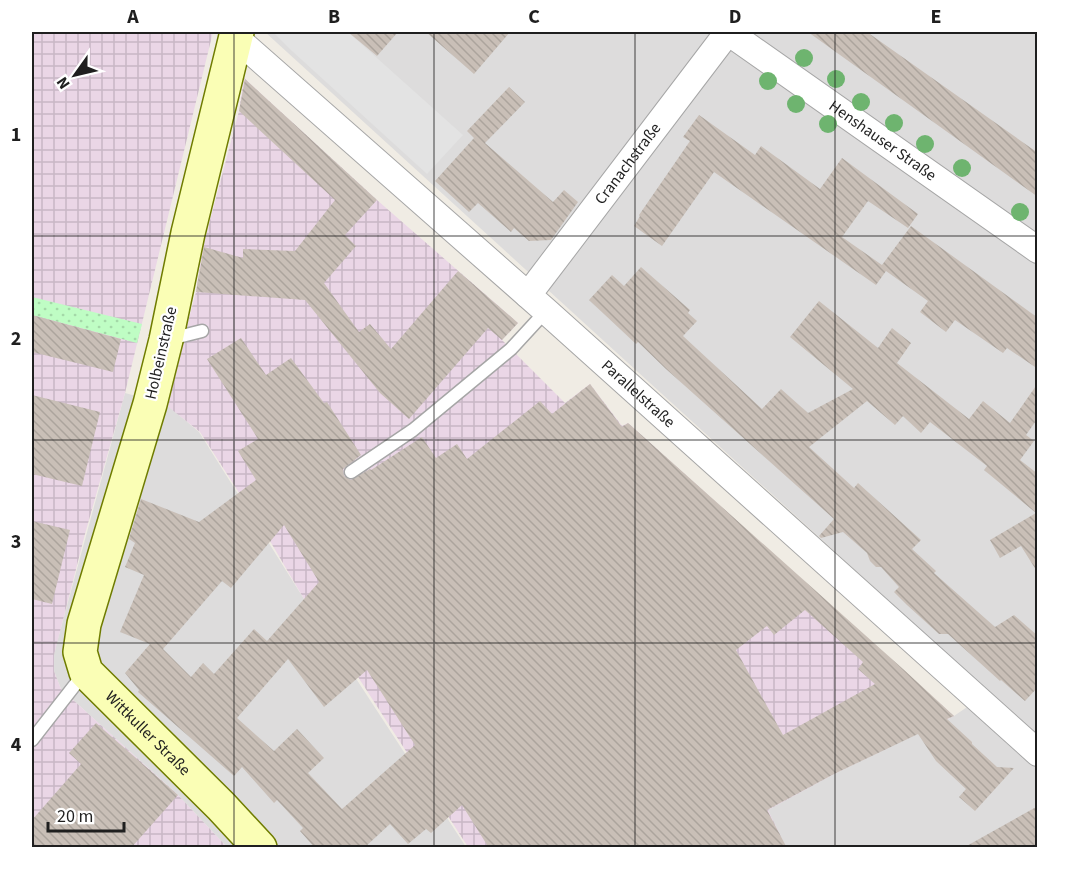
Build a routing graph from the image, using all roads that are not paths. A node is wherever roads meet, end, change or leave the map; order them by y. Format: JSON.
{"nodes":[{"id":1,"x":728,"y":32,"type":"edge"},
{"id":2,"x":237,"y":35,"type":"edge"},
{"id":3,"x":1038,"y":250,"type":"edge"},
{"id":4,"x":537,"y":303,"type":"junction"},
{"id":5,"x":202,"y":331,"type":"dead end"},
{"id":6,"x":166,"y":340,"type":"junction"},
{"id":7,"x":351,"y":472,"type":"dead end"},
{"id":8,"x":86,"y":672,"type":"junction"},
{"id":9,"x":32,"y":740,"type":"edge"},
{"id":10,"x":1038,"y":753,"type":"edge"},
{"id":11,"x":260,"y":848,"type":"edge"}],
"edges":[{"from":1,"to":3,"type":"street","name":"Henshauser Straße"},
{"from":1,"to":4,"type":"street","name":"Cranachstraße"},
{"from":2,"to":4,"type":"street","name":"Parallelstraße"},
{"from":2,"to":6,"type":"main road","name":"Holbeinstraße"},
{"from":4,"to":7,"type":"lane"},
{"from":4,"to":10,"type":"street","name":"Parallelstraße"},
{"from":5,"to":6,"type":"lane"},
{"from":6,"to":8,"type":"main road","name":"Holbeinstraße"},
{"from":8,"to":9,"type":"lane"},
{"from":8,"to":11,"type":"main road","name":"Wittkuller Straße"}]}
